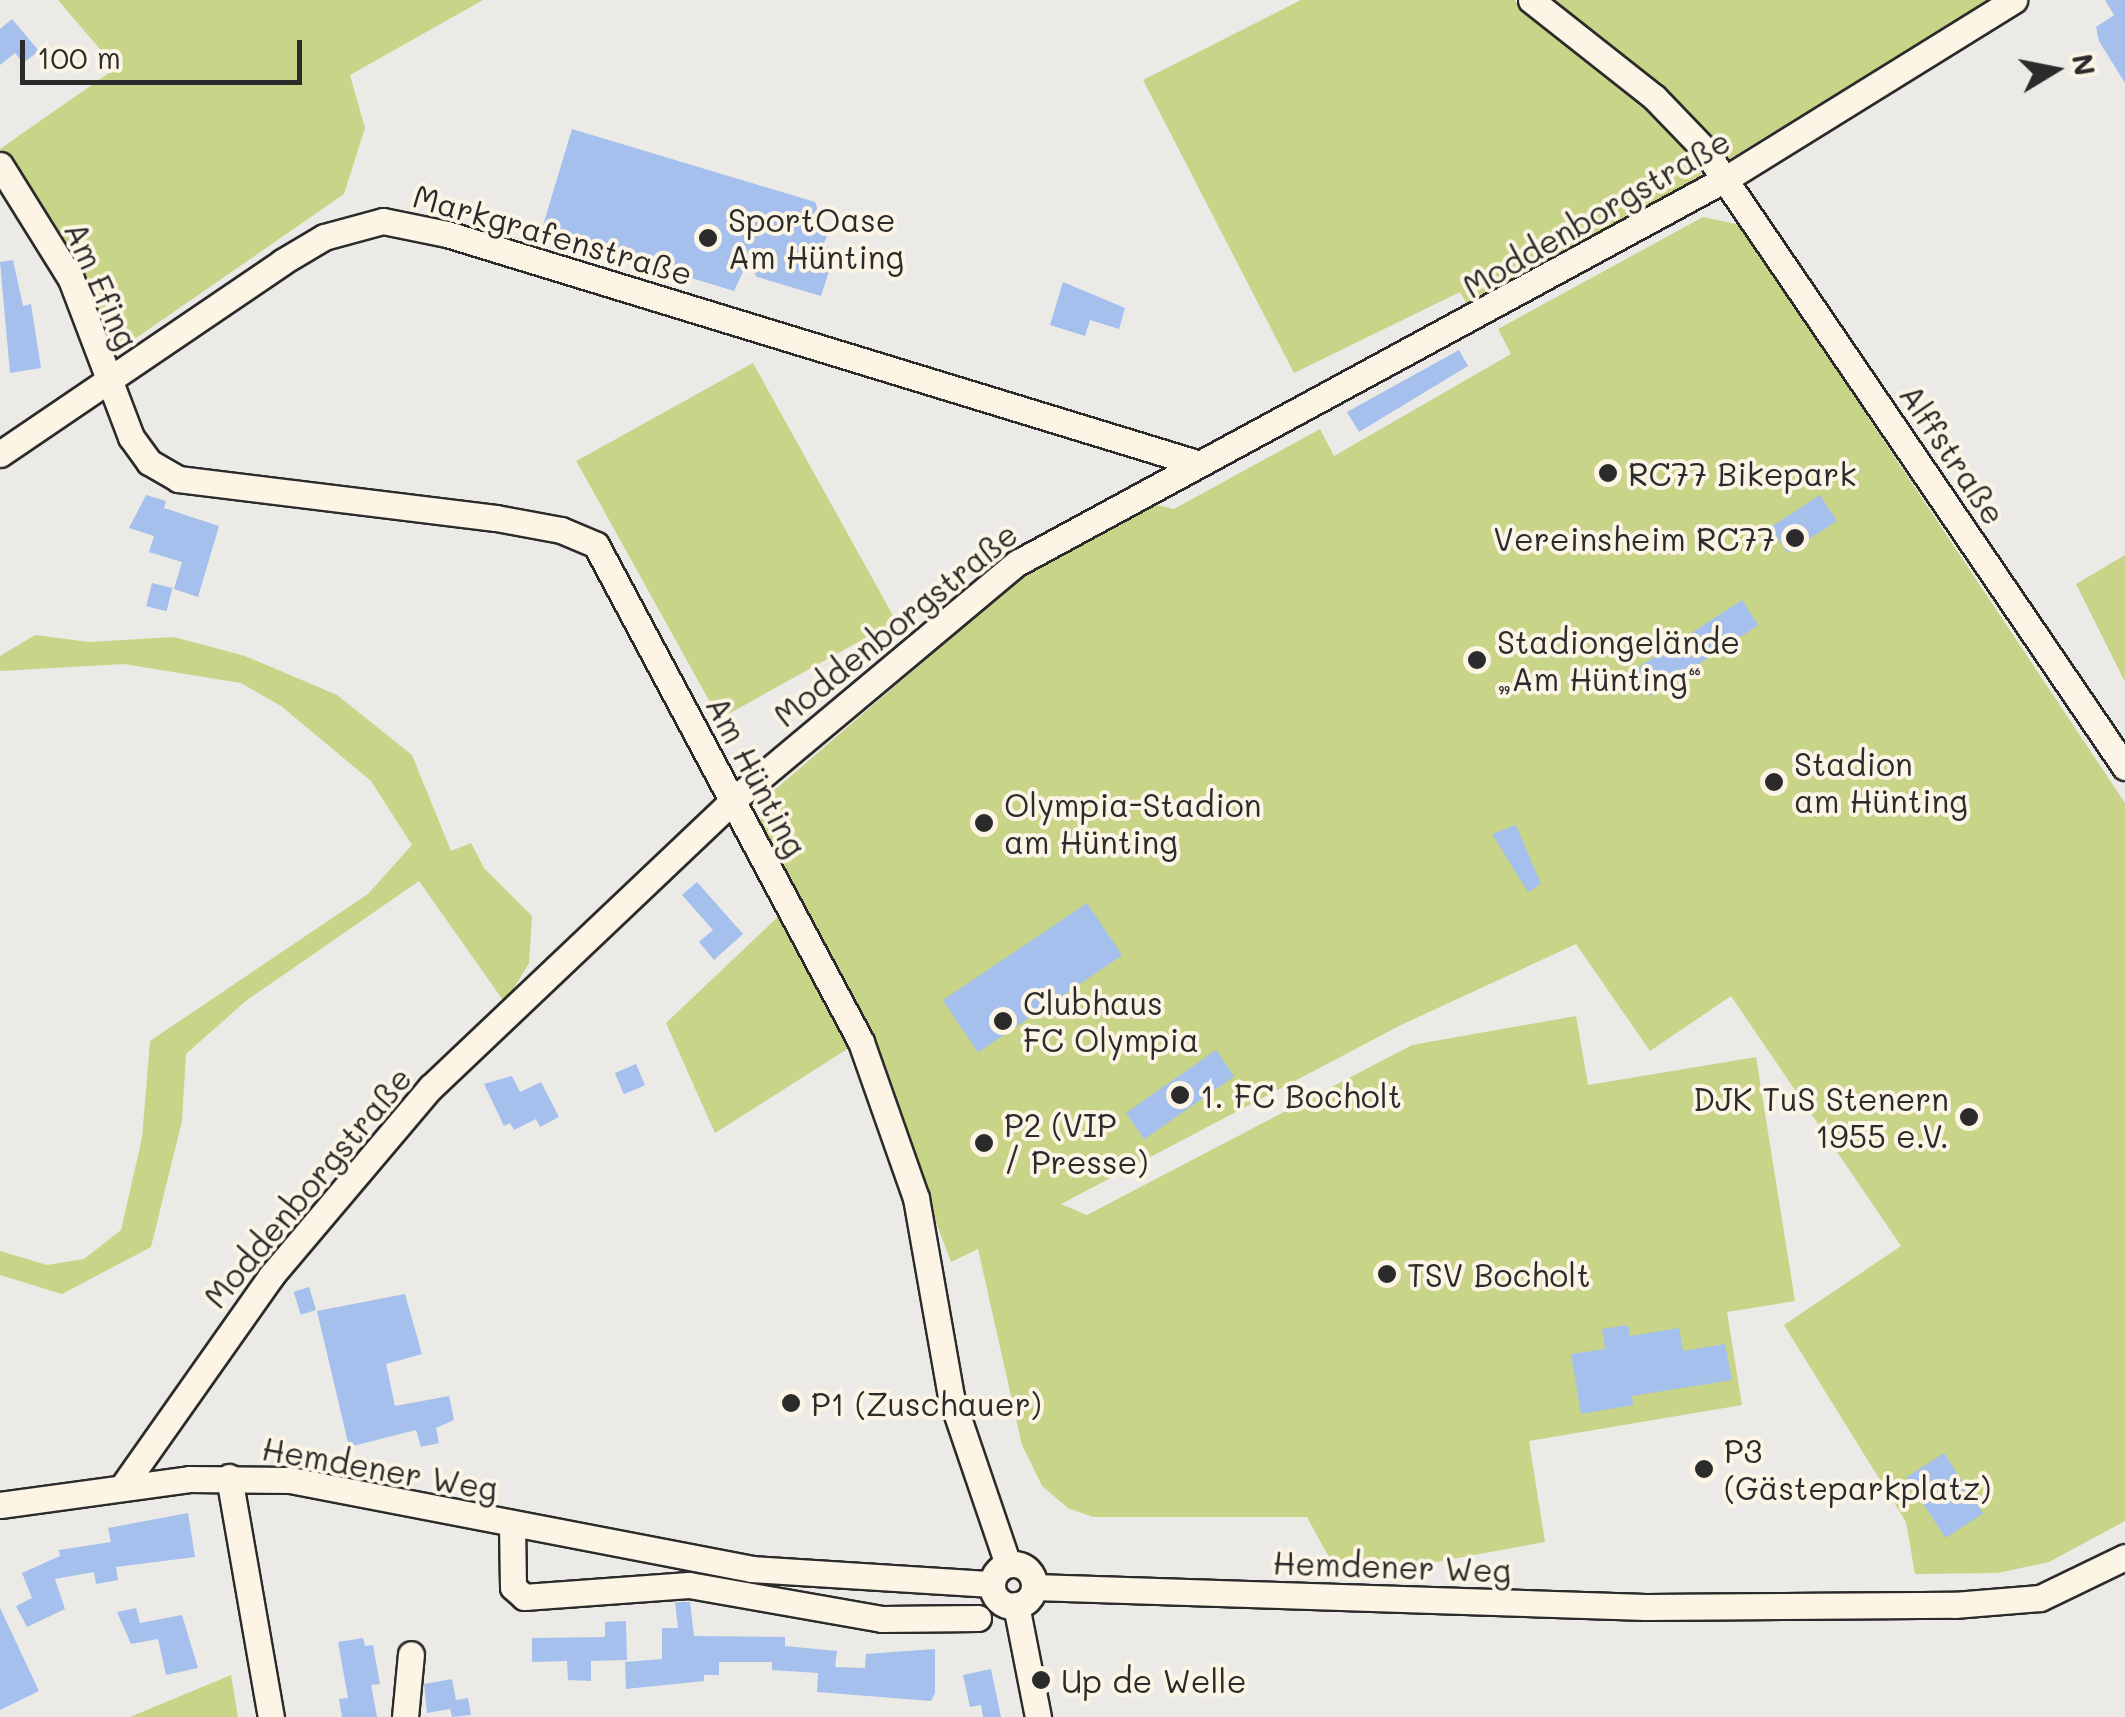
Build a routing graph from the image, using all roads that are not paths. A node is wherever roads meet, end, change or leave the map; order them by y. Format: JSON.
{"nodes":[{"id":1,"x":1531,"y":0,"type":"edge"},
{"id":2,"x":2014,"y":0,"type":"edge"},
{"id":3,"x":0,"y":165,"type":"edge"},
{"id":4,"x":1726,"y":178,"type":"junction"},
{"id":5,"x":109,"y":382,"type":"junction"},
{"id":6,"x":0,"y":454,"type":"edge"},
{"id":7,"x":1193,"y":462,"type":"junction"},
{"id":8,"x":2125,"y":767,"type":"edge"},
{"id":9,"x":732,"y":801,"type":"junction"},
{"id":10,"x":228,"y":1477,"type":"junction"},
{"id":11,"x":123,"y":1486,"type":"junction"},
{"id":12,"x":0,"y":1505,"type":"edge"},
{"id":13,"x":512,"y":1523,"type":"junction"},
{"id":14,"x":2125,"y":1557,"type":"edge"},
{"id":15,"x":1008,"y":1564,"type":"junction"},
{"id":16,"x":992,"y":1584,"type":"junction"},
{"id":17,"x":1025,"y":1596,"type":"junction"},
{"id":18,"x":978,"y":1618,"type":"dead end"},
{"id":19,"x":411,"y":1654,"type":"dead end"},
{"id":20,"x":271,"y":1717,"type":"edge"},
{"id":21,"x":405,"y":1717,"type":"edge"},
{"id":22,"x":1038,"y":1717,"type":"edge"}],
"edges":[{"from":1,"to":4,"type":"street","name":"Alffstraße"},
{"from":2,"to":4,"type":"street","name":"Moddenborgstraße"},
{"from":3,"to":5,"type":"street","name":"Am Efing"},
{"from":4,"to":7,"type":"street","name":"Moddenborgstraße"},
{"from":4,"to":8,"type":"street","name":"Alffstraße"},
{"from":5,"to":6,"type":"street","name":"Markgrafenstraße"},
{"from":5,"to":7,"type":"street","name":"Markgrafenstraße"},
{"from":5,"to":9,"type":"street","name":"Am Hünting"},
{"from":7,"to":9,"type":"street","name":"Moddenborgstraße"},
{"from":9,"to":11,"type":"street","name":"Moddenborgstraße"},
{"from":9,"to":15,"type":"street","name":"Am Hünting"},
{"from":10,"to":11,"type":"street","name":"Hemdener Weg"},
{"from":10,"to":13,"type":"street","name":"Hemdener Weg"},
{"from":10,"to":20,"type":"street"},
{"from":11,"to":12,"type":"street","name":"Hemdener Weg"},
{"from":13,"to":16,"type":"street","name":"Hemdener Weg"},
{"from":13,"to":18,"type":"street","name":"Hemdener Weg"},
{"from":14,"to":17,"type":"street","name":"Hemdener Weg"},
{"from":15,"to":16,"type":"street"},
{"from":15,"to":17,"type":"street"},
{"from":16,"to":17,"type":"street"},
{"from":17,"to":22,"type":"street"},
{"from":19,"to":21,"type":"street"}]}
